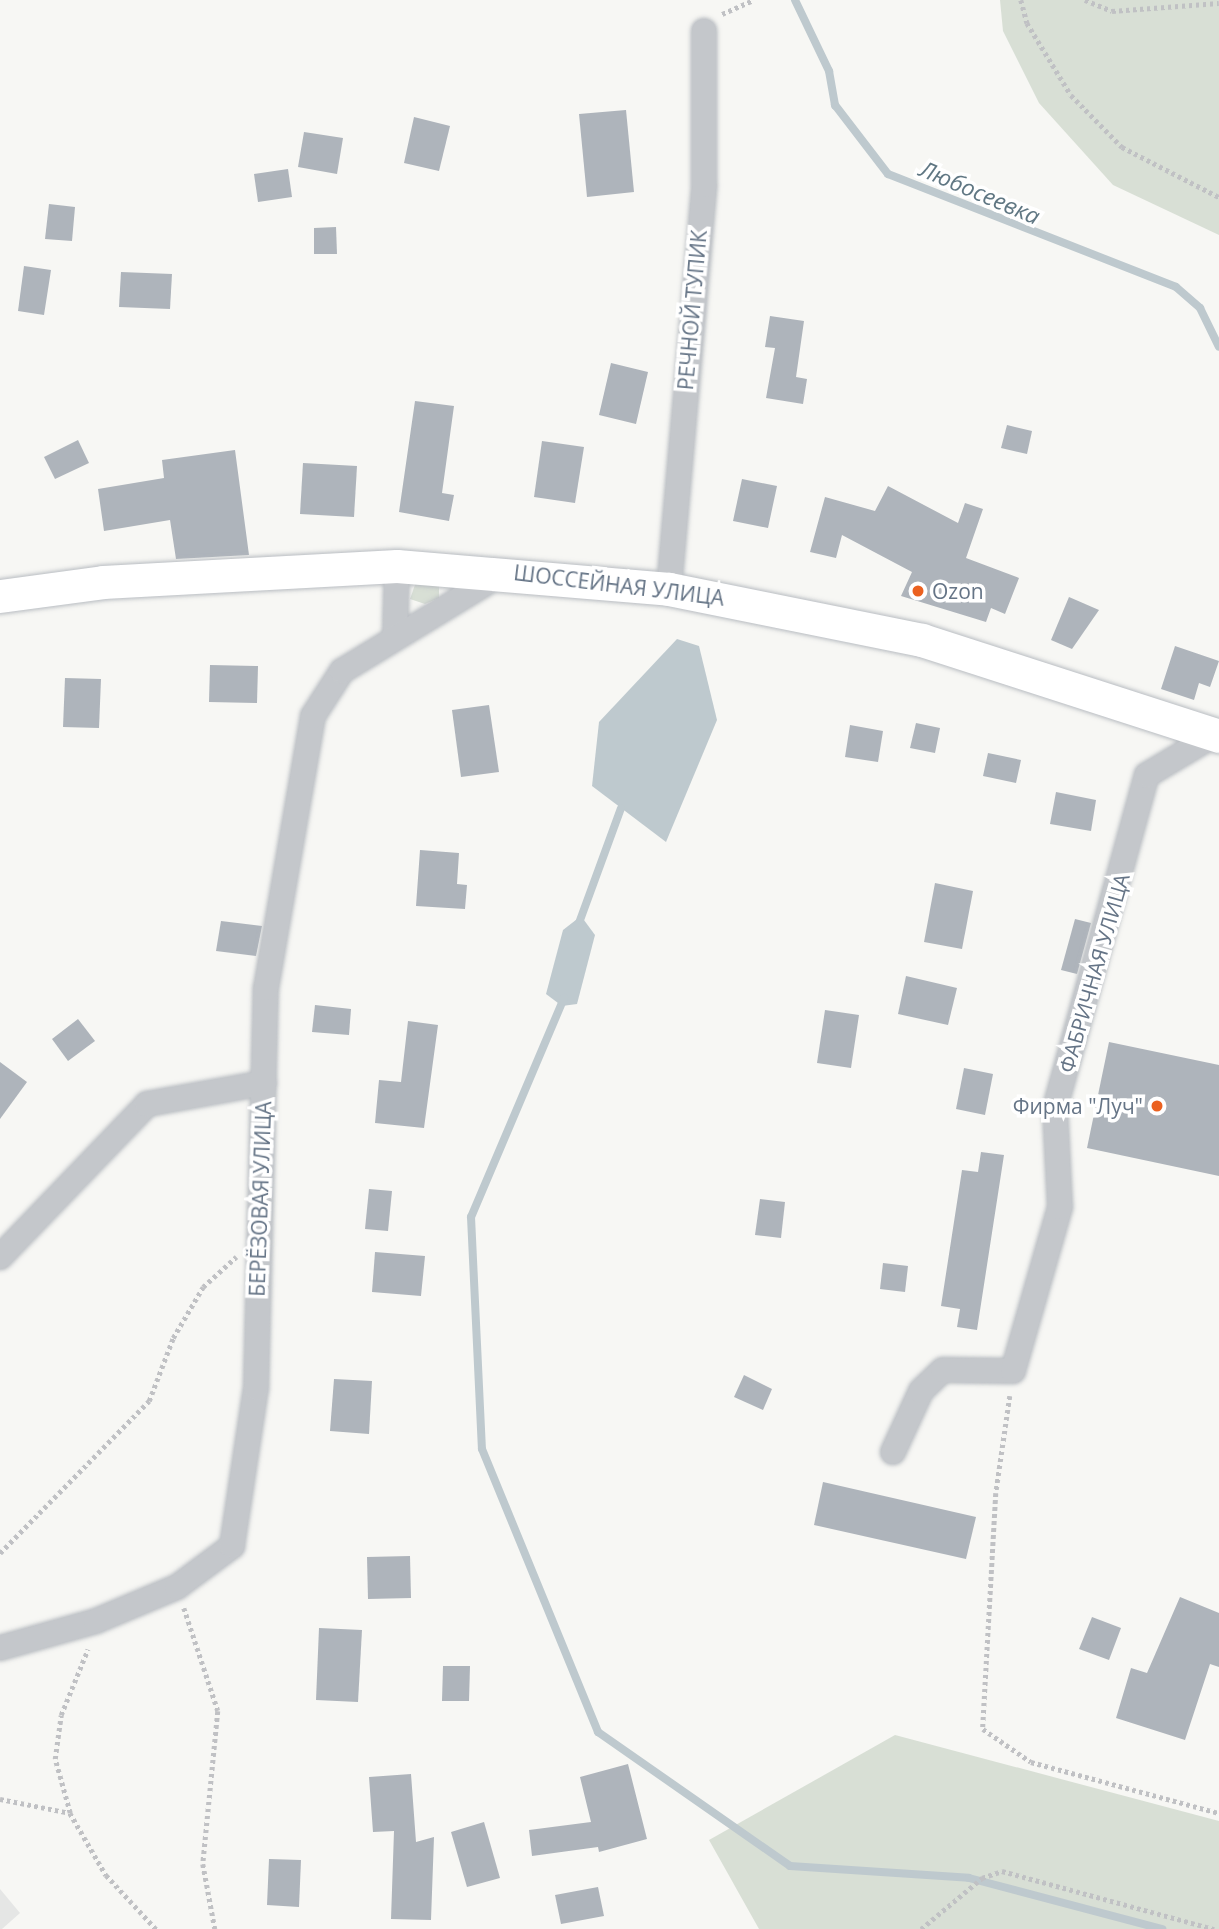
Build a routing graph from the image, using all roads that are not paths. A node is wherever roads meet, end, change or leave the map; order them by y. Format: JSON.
{"nodes":[{"id":1,"x":704,"y":31,"type":"dead end"},
{"id":2,"x":397,"y":566,"type":"junction"},
{"id":3,"x":504,"y":572,"type":"junction"},
{"id":4,"x":669,"y":589,"type":"junction"},
{"id":5,"x":0,"y":596,"type":"edge"},
{"id":6,"x":396,"y":636,"type":"junction"},
{"id":7,"x":1217,"y":735,"type":"edge"},
{"id":8,"x":264,"y":1083,"type":"junction"},
{"id":9,"x":0,"y":1257,"type":"edge"},
{"id":10,"x":892,"y":1452,"type":"dead end"},
{"id":11,"x":0,"y":1648,"type":"edge"}],
"edges":[{"from":1,"to":4,"type":"street","name":"РЕЧНОЙ ТУПИК"},
{"from":2,"to":3,"type":"street","name":"ШОССЕЙНАЯ УЛИЦА"},
{"from":2,"to":5,"type":"street","name":"ШОССЕЙНАЯ УЛИЦА"},
{"from":2,"to":6,"type":"street"},
{"from":3,"to":4,"type":"street","name":"ШОССЕЙНАЯ УЛИЦА"},
{"from":3,"to":6,"type":"street","name":"БЕРЁЗОВАЯ УЛИЦА"},
{"from":4,"to":7,"type":"street","name":"ШОССЕЙНАЯ УЛИЦА"},
{"from":6,"to":8,"type":"street","name":"БЕРЁЗОВАЯ УЛИЦА"},
{"from":7,"to":10,"type":"street","name":"ФАБРИЧНАЯ УЛИЦА"},
{"from":8,"to":9,"type":"street"},
{"from":8,"to":11,"type":"street","name":"БЕРЁЗОВАЯ УЛИЦА"}]}
